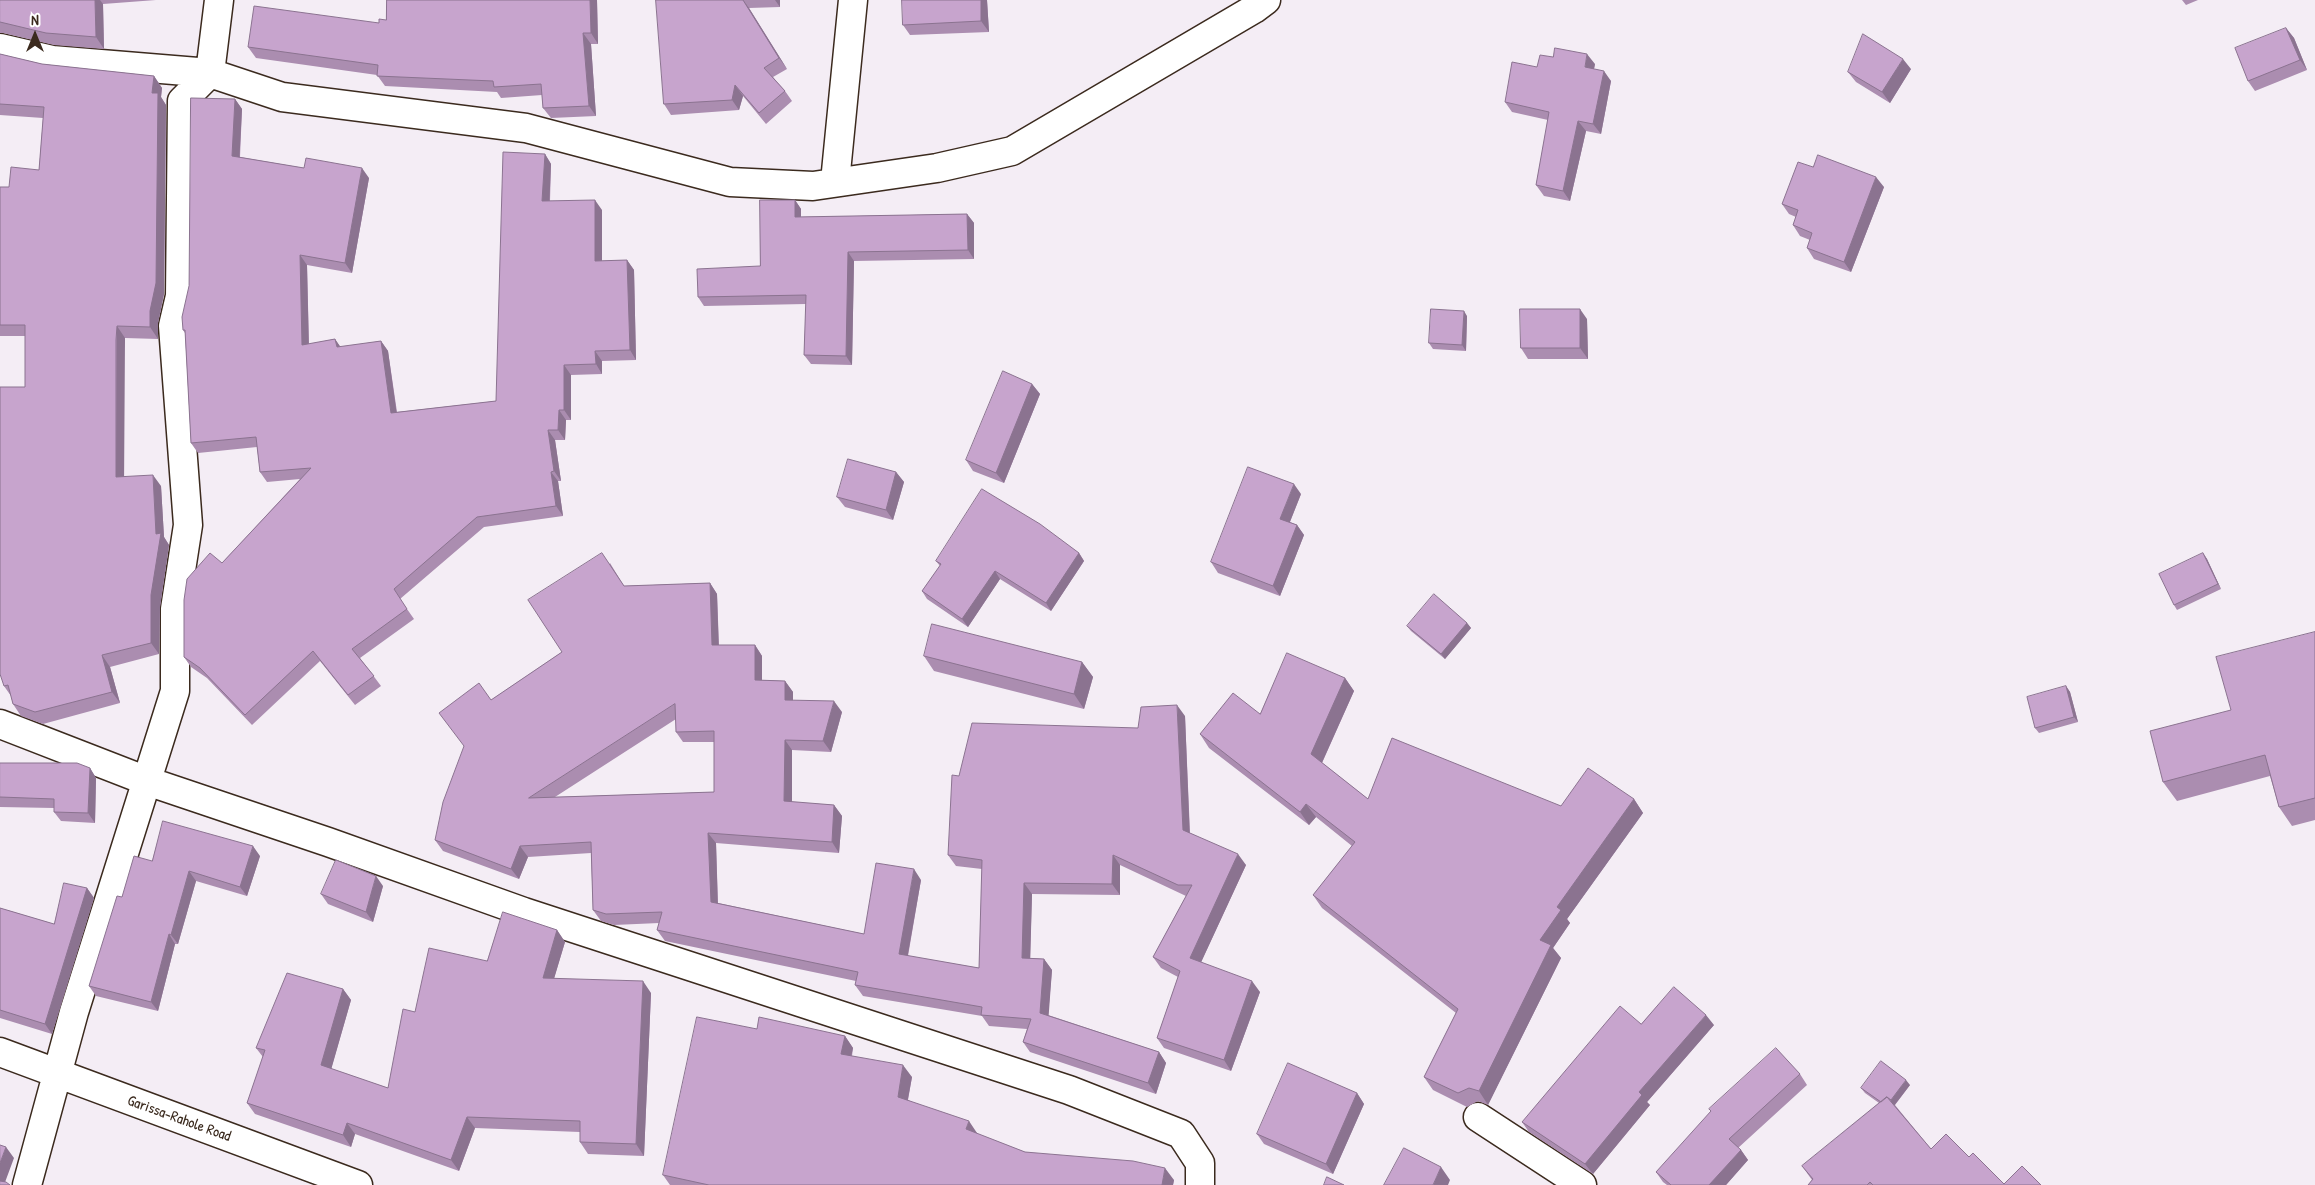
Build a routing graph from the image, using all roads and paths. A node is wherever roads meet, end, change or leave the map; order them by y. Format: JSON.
{"nodes":[{"id":1,"x":219,"y":0,"type":"edge"},
{"id":2,"x":853,"y":0,"type":"edge"},
{"id":3,"x":1259,"y":3,"type":"edge"},
{"id":4,"x":0,"y":48,"type":"edge"},
{"id":5,"x":210,"y":73,"type":"junction"},
{"id":6,"x":835,"y":182,"type":"junction"},
{"id":7,"x":0,"y":724,"type":"edge"},
{"id":8,"x":147,"y":781,"type":"junction"},
{"id":9,"x":0,"y":1052,"type":"edge"},
{"id":10,"x":57,"y":1073,"type":"junction"},
{"id":11,"x":1478,"y":1117,"type":"edge"},
{"id":12,"x":27,"y":1185,"type":"edge"},
{"id":13,"x":358,"y":1185,"type":"edge"},
{"id":14,"x":1200,"y":1185,"type":"edge"},
{"id":15,"x":1582,"y":1185,"type":"edge"}],
"edges":[{"from":1,"to":5,"type":"street"},
{"from":2,"to":6,"type":"street"},
{"from":3,"to":6,"type":"street"},
{"from":4,"to":5,"type":"street"},
{"from":5,"to":6,"type":"street"},
{"from":5,"to":8,"type":"street"},
{"from":7,"to":8,"type":"street"},
{"from":8,"to":10,"type":"street"},
{"from":8,"to":14,"type":"street"},
{"from":9,"to":10,"type":"street","name":"Garissa-Rahole Road"},
{"from":10,"to":12,"type":"street"},
{"from":10,"to":13,"type":"street","name":"Garissa-Rahole Road"},
{"from":11,"to":15,"type":"street"}]}
